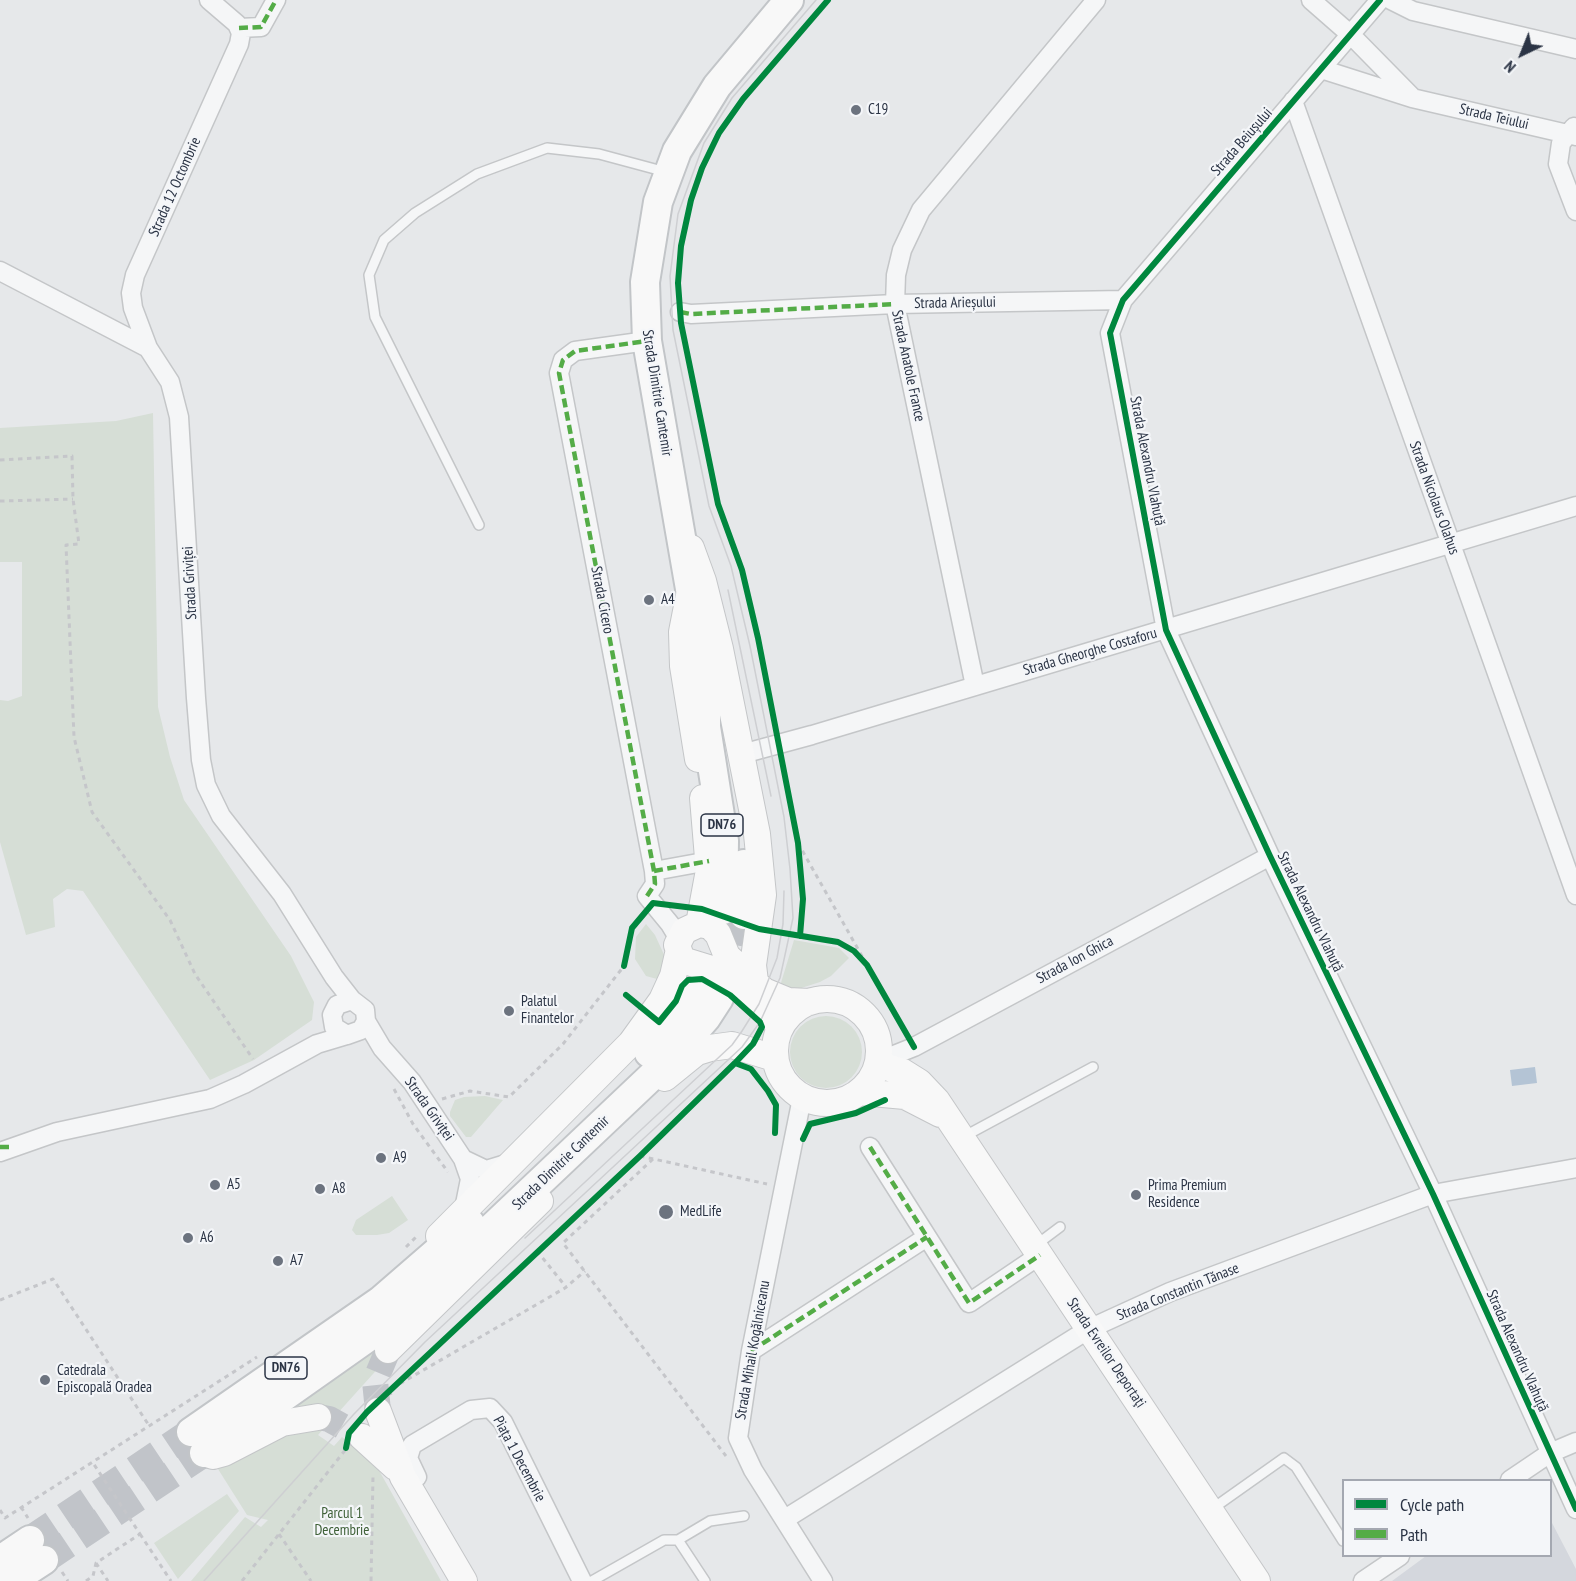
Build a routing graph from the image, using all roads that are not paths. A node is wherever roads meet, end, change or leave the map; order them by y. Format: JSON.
{"nodes":[{"id":1,"x":209,"y":0,"type":"edge"},
{"id":2,"x":276,"y":0,"type":"edge"},
{"id":3,"x":789,"y":0,"type":"edge"},
{"id":4,"x":1096,"y":0,"type":"edge"},
{"id":5,"x":1311,"y":0,"type":"edge"},
{"id":6,"x":1380,"y":0,"type":"edge"},
{"id":7,"x":1391,"y":0,"type":"edge"},
{"id":8,"x":239,"y":28,"type":"junction"},
{"id":9,"x":1351,"y":34,"type":"junction"},
{"id":10,"x":1576,"y":49,"type":"edge"},
{"id":11,"x":1321,"y":69,"type":"junction"},
{"id":12,"x":1412,"y":98,"type":"junction"},
{"id":13,"x":1293,"y":101,"type":"junction"},
{"id":14,"x":1573,"y":132,"type":"edge"},
{"id":15,"x":667,"y":172,"type":"junction"},
{"id":16,"x":1576,"y":211,"type":"edge"},
{"id":17,"x":0,"y":272,"type":"edge"},
{"id":18,"x":1123,"y":300,"type":"junction"},
{"id":19,"x":895,"y":304,"type":"junction"},
{"id":20,"x":680,"y":312,"type":"dead end"},
{"id":21,"x":647,"y":341,"type":"junction"},
{"id":22,"x":148,"y":348,"type":"junction"},
{"id":23,"x":1576,"y":506,"type":"edge"},
{"id":24,"x":679,"y":523,"type":"junction"},
{"id":25,"x":479,"y":525,"type":"dead end"},
{"id":26,"x":1450,"y":544,"type":"junction"},
{"id":27,"x":691,"y":587,"type":"junction"},
{"id":28,"x":1166,"y":630,"type":"junction"},
{"id":29,"x":975,"y":686,"type":"junction"},
{"id":30,"x":742,"y":754,"type":"junction"},
{"id":31,"x":1270,"y":856,"type":"junction"},
{"id":32,"x":709,"y":861,"type":"junction"},
{"id":33,"x":654,"y":871,"type":"junction"},
{"id":34,"x":1576,"y":895,"type":"edge"},
{"id":35,"x":734,"y":913,"type":"tunnel mouth"},
{"id":36,"x":686,"y":936,"type":"junction"},
{"id":37,"x":320,"y":957,"type":"junction"},
{"id":38,"x":755,"y":982,"type":"junction"},
{"id":39,"x":352,"y":1000,"type":"junction"},
{"id":40,"x":810,"y":1002,"type":"junction"},
{"id":41,"x":333,"y":1012,"type":"junction"},
{"id":42,"x":366,"y":1021,"type":"junction"},
{"id":43,"x":781,"y":1026,"type":"junction"},
{"id":44,"x":350,"y":1035,"type":"junction"},
{"id":45,"x":298,"y":1053,"type":"junction"},
{"id":46,"x":774,"y":1058,"type":"junction"},
{"id":47,"x":392,"y":1060,"type":"junction"},
{"id":48,"x":879,"y":1063,"type":"junction"},
{"id":49,"x":1093,"y":1067,"type":"dead end"},
{"id":50,"x":861,"y":1092,"type":"junction"},
{"id":51,"x":802,"y":1098,"type":"junction"},
{"id":52,"x":959,"y":1131,"type":"junction"},
{"id":53,"x":870,"y":1147,"type":"dead end"},
{"id":54,"x":3,"y":1149,"type":"edge"},
{"id":55,"x":463,"y":1159,"type":"junction"},
{"id":56,"x":510,"y":1162,"type":"junction"},
{"id":57,"x":1576,"y":1168,"type":"edge"},
{"id":58,"x":1433,"y":1194,"type":"junction"},
{"id":59,"x":535,"y":1197,"type":"junction"},
{"id":60,"x":464,"y":1209,"type":"junction"},
{"id":61,"x":1060,"y":1227,"type":"dead end"},
{"id":62,"x":927,"y":1237,"type":"junction"},
{"id":63,"x":1037,"y":1251,"type":"junction"},
{"id":64,"x":390,"y":1302,"type":"junction"},
{"id":65,"x":1089,"y":1329,"type":"junction"},
{"id":66,"x":388,"y":1350,"type":"tunnel mouth"},
{"id":67,"x":751,"y":1352,"type":"junction"},
{"id":68,"x":383,"y":1399,"type":"tunnel mouth"},
{"id":69,"x":318,"y":1416,"type":"tunnel mouth"},
{"id":70,"x":198,"y":1442,"type":"junction"},
{"id":71,"x":1576,"y":1442,"type":"edge"},
{"id":72,"x":352,"y":1445,"type":"tunnel mouth"},
{"id":73,"x":1550,"y":1453,"type":"junction"},
{"id":74,"x":403,"y":1477,"type":"junction"},
{"id":75,"x":1511,"y":1479,"type":"edge"},
{"id":76,"x":1576,"y":1509,"type":"edge"},
{"id":77,"x":1210,"y":1511,"type":"junction"},
{"id":78,"x":744,"y":1516,"type":"dead end"},
{"id":79,"x":785,"y":1519,"type":"junction"},
{"id":80,"x":678,"y":1539,"type":"junction"},
{"id":81,"x":1342,"y":1539,"type":"edge"},
{"id":82,"x":0,"y":1545,"type":"edge"},
{"id":83,"x":37,"y":1550,"type":"junction"},
{"id":84,"x":1399,"y":1557,"type":"edge"},
{"id":85,"x":0,"y":1560,"type":"edge"},
{"id":86,"x":12,"y":1581,"type":"edge"},
{"id":87,"x":464,"y":1581,"type":"edge"},
{"id":88,"x":474,"y":1581,"type":"edge"},
{"id":89,"x":582,"y":1581,"type":"edge"},
{"id":90,"x":592,"y":1581,"type":"edge"},
{"id":91,"x":705,"y":1581,"type":"edge"},
{"id":92,"x":823,"y":1581,"type":"edge"},
{"id":93,"x":1257,"y":1581,"type":"edge"},
{"id":94,"x":1363,"y":1581,"type":"edge"}],
"edges":[{"from":1,"to":8,"type":"street"},
{"from":2,"to":8,"type":"street"},
{"from":3,"to":15,"type":"main road","name":"Strada Dimitrie Cantemir"},
{"from":4,"to":19,"type":"street","name":"Strada Anatole France"},
{"from":5,"to":9,"type":"street"},
{"from":6,"to":9,"type":"street","name":"Strada Beiușului"},
{"from":7,"to":10,"type":"street"},
{"from":8,"to":22,"type":"street","name":"Strada 12 Octombrie"},
{"from":9,"to":11,"type":"street","name":"Strada Beiușului"},
{"from":9,"to":12,"type":"street"},
{"from":11,"to":12,"type":"street","name":"Strada Teiului"},
{"from":11,"to":13,"type":"street","name":"Strada Beiușului"},
{"from":12,"to":14,"type":"street","name":"Strada Teiului"},
{"from":13,"to":18,"type":"street","name":"Strada Beiușului"},
{"from":13,"to":26,"type":"street","name":"Strada Nicolaus Olahus"},
{"from":14,"to":16,"type":"street"},
{"from":15,"to":21,"type":"main road","name":"Strada Dimitrie Cantemir"},
{"from":15,"to":25,"type":"lane"},
{"from":17,"to":22,"type":"street","name":"Strada Griviței"},
{"from":18,"to":19,"type":"street","name":"Strada Arieșului"},
{"from":18,"to":28,"type":"street","name":"Strada Alexandru Vlahuță"},
{"from":19,"to":20,"type":"street","name":"Strada Arieșului"},
{"from":19,"to":29,"type":"street","name":"Strada Anatole France"},
{"from":21,"to":24,"type":"main road","name":"Strada Dimitrie Cantemir"},
{"from":21,"to":33,"type":"street","name":"Strada Cicero"},
{"from":22,"to":37,"type":"street","name":"Strada Griviței"},
{"from":23,"to":26,"type":"street","name":"Strada Gheorghe Costaforu"},
{"from":24,"to":27,"type":"main road","name":"Strada Dimitrie Cantemir"},
{"from":24,"to":30,"type":"main road"},
{"from":26,"to":28,"type":"street","name":"Strada Gheorghe Costaforu"},
{"from":26,"to":34,"type":"street","name":"Strada Nicolaus Olahus"},
{"from":27,"to":32,"type":"main road"},
{"from":27,"to":35,"type":"main road","name":"Strada Dimitrie Cantemir"},
{"from":28,"to":29,"type":"street","name":"Strada Gheorghe Costaforu"},
{"from":28,"to":31,"type":"street","name":"Strada Alexandru Vlahuță"},
{"from":29,"to":30,"type":"street","name":"Strada Gheorghe Costaforu"},
{"from":30,"to":38,"type":"main road"},
{"from":31,"to":48,"type":"street","name":"Strada Ion Ghica"},
{"from":31,"to":58,"type":"street","name":"Strada Alexandru Vlahuță"},
{"from":32,"to":33,"type":"street"},
{"from":32,"to":36,"type":"main road"},
{"from":33,"to":36,"type":"street"},
{"from":36,"to":38,"type":"main road"},
{"from":36,"to":43,"type":"main road"},
{"from":36,"to":56,"type":"main road"},
{"from":37,"to":39,"type":"street"},
{"from":37,"to":41,"type":"street"},
{"from":38,"to":40,"type":"main road"},
{"from":39,"to":41,"type":"street"},
{"from":39,"to":42,"type":"street"},
{"from":40,"to":43,"type":"main road"},
{"from":40,"to":48,"type":"main road"},
{"from":41,"to":44,"type":"street"},
{"from":41,"to":45,"type":"street"},
{"from":42,"to":44,"type":"street"},
{"from":42,"to":47,"type":"street"},
{"from":43,"to":46,"type":"main road"},
{"from":44,"to":45,"type":"street"},
{"from":44,"to":47,"type":"street"},
{"from":45,"to":54,"type":"street"},
{"from":46,"to":51,"type":"main road"},
{"from":46,"to":59,"type":"main road"},
{"from":47,"to":55,"type":"street","name":"Strada Griviței"},
{"from":48,"to":50,"type":"main road"},
{"from":48,"to":52,"type":"main road","name":"Strada Evreilor Deportaţi"},
{"from":49,"to":52,"type":"lane"},
{"from":50,"to":51,"type":"main road"},
{"from":50,"to":52,"type":"main road","name":"Strada Evreilor Deportaţi"},
{"from":51,"to":67,"type":"street","name":"Strada Mihail Kogălniceanu"},
{"from":52,"to":63,"type":"main road","name":"Strada Evreilor Deportaţi"},
{"from":53,"to":62,"type":"street"},
{"from":55,"to":56,"type":"street"},
{"from":55,"to":60,"type":"street","name":"Strada Griviței"},
{"from":56,"to":60,"type":"main road"},
{"from":57,"to":58,"type":"street","name":"Strada Constantin Tănase"},
{"from":58,"to":65,"type":"street","name":"Strada Constantin Tănase"},
{"from":58,"to":73,"type":"street","name":"Strada Alexandru Vlahuță"},
{"from":59,"to":64,"type":"main road","name":"Strada Dimitrie Cantemir"},
{"from":59,"to":64,"type":"main road","name":"Strada Dimitrie Cantemir","number":"DN76"},
{"from":59,"to":66,"type":"main road"},
{"from":60,"to":64,"type":"main road"},
{"from":61,"to":63,"type":"lane"},
{"from":62,"to":63,"type":"street"},
{"from":62,"to":67,"type":"street"},
{"from":63,"to":65,"type":"main road","name":"Strada Evreilor Deportaţi"},
{"from":64,"to":70,"type":"main road","number":"DN76"},
{"from":64,"to":70,"type":"main road"},
{"from":65,"to":77,"type":"main road","name":"Strada Evreilor Deportaţi"},
{"from":65,"to":79,"type":"street","name":"Strada Constantin Tănase"},
{"from":67,"to":79,"type":"street","name":"Strada Mihail Kogălniceanu"},
{"from":68,"to":74,"type":"main road"},
{"from":69,"to":70,"type":"main road"},
{"from":71,"to":73,"type":"street"},
{"from":72,"to":74,"type":"main road"},
{"from":73,"to":75,"type":"street"},
{"from":73,"to":76,"type":"street","name":"Strada Alexandru Vlahuță"},
{"from":74,"to":87,"type":"main road"},
{"from":77,"to":81,"type":"lane"},
{"from":77,"to":93,"type":"main road","name":"Strada Evreilor Deportaţi"},
{"from":78,"to":80,"type":"lane"},
{"from":79,"to":92,"type":"street","name":"Strada Mihail Kogălniceanu"},
{"from":80,"to":90,"type":"lane"},
{"from":80,"to":91,"type":"lane"},
{"from":82,"to":83,"type":"main road"},
{"from":83,"to":85,"type":"main road"},
{"from":83,"to":86,"type":"main road"},
{"from":84,"to":94,"type":"street"},
{"from":88,"to":89,"type":"street","name":"Piața 1 Decembrie"}]}
